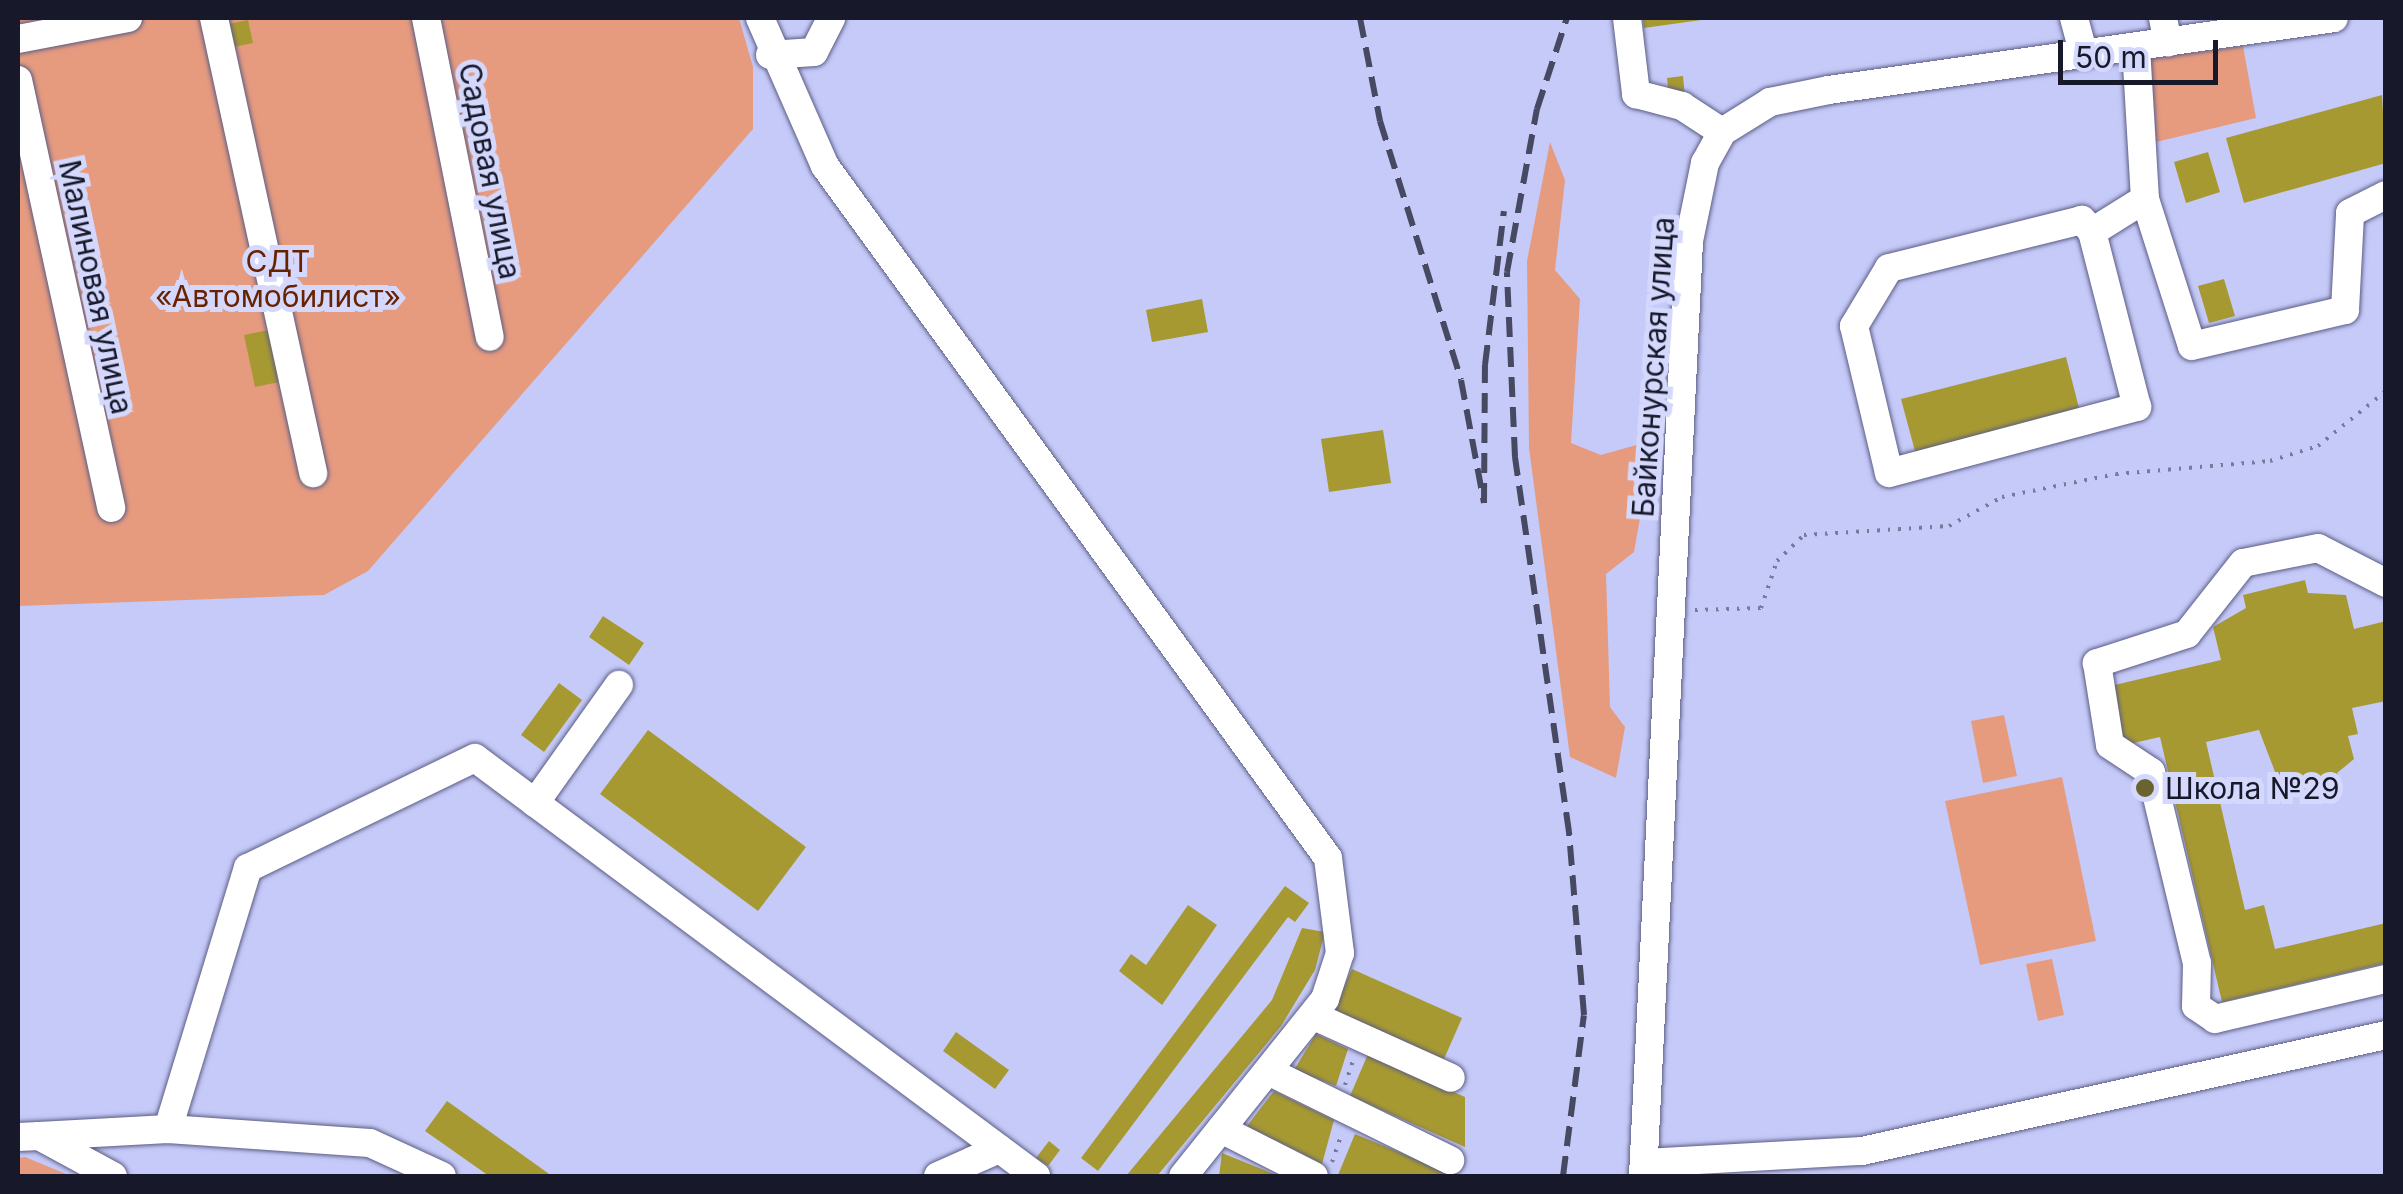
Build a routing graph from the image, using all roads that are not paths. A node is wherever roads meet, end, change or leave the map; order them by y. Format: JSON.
{"nodes":[{"id":1,"x":128,"y":18,"type":"edge"},
{"id":2,"x":214,"y":18,"type":"edge"},
{"id":3,"x":426,"y":18,"type":"edge"},
{"id":4,"x":760,"y":18,"type":"edge"},
{"id":5,"x":831,"y":18,"type":"edge"},
{"id":6,"x":1627,"y":18,"type":"edge"},
{"id":7,"x":2074,"y":18,"type":"edge"},
{"id":8,"x":2334,"y":18,"type":"edge"},
{"id":9,"x":2166,"y":30,"type":"edge"},
{"id":10,"x":18,"y":39,"type":"edge"},
{"id":11,"x":2136,"y":48,"type":"junction"},
{"id":12,"x":770,"y":56,"type":"junction"},
{"id":13,"x":2084,"y":56,"type":"junction"},
{"id":14,"x":18,"y":80,"type":"edge"},
{"id":15,"x":1722,"y":132,"type":"junction"},
{"id":16,"x":2386,"y":195,"type":"edge"},
{"id":17,"x":2145,"y":199,"type":"junction"},
{"id":18,"x":2092,"y":232,"type":"junction"},
{"id":19,"x":490,"y":337,"type":"dead end"},
{"id":20,"x":313,"y":472,"type":"dead end"},
{"id":21,"x":111,"y":508,"type":"dead end"},
{"id":22,"x":2386,"y":583,"type":"edge"},
{"id":23,"x":619,"y":685,"type":"dead end"},
{"id":24,"x":535,"y":803,"type":"junction"},
{"id":25,"x":2386,"y":979,"type":"edge"},
{"id":26,"x":1314,"y":1016,"type":"junction"},
{"id":27,"x":2386,"y":1034,"type":"edge"},
{"id":28,"x":1268,"y":1071,"type":"junction"},
{"id":29,"x":1452,"y":1078,"type":"dead end"},
{"id":30,"x":168,"y":1129,"type":"junction"},
{"id":31,"x":1221,"y":1129,"type":"junction"},
{"id":32,"x":28,"y":1137,"type":"edge"},
{"id":33,"x":999,"y":1149,"type":"junction"},
{"id":34,"x":1450,"y":1160,"type":"dead end"},
{"id":35,"x":1644,"y":1170,"type":"edge"},
{"id":36,"x":113,"y":1176,"type":"edge"},
{"id":37,"x":442,"y":1176,"type":"edge"},
{"id":38,"x":938,"y":1176,"type":"edge"},
{"id":39,"x":1036,"y":1176,"type":"edge"},
{"id":40,"x":1184,"y":1176,"type":"edge"},
{"id":41,"x":1314,"y":1176,"type":"edge"}],
"edges":[{"from":1,"to":10,"type":"street"},
{"from":2,"to":20,"type":"street"},
{"from":3,"to":19,"type":"street","name":"Садовая улица"},
{"from":4,"to":12,"type":"street"},
{"from":5,"to":12,"type":"street"},
{"from":6,"to":15,"type":"street"},
{"from":7,"to":13,"type":"street"},
{"from":8,"to":9,"type":"street"},
{"from":9,"to":11,"type":"street"},
{"from":11,"to":13,"type":"street"},
{"from":11,"to":17,"type":"street"},
{"from":12,"to":26,"type":"street"},
{"from":13,"to":15,"type":"street"},
{"from":14,"to":21,"type":"street","name":"Малиновая улица"},
{"from":15,"to":35,"type":"street","name":"Байконурская улица"},
{"from":16,"to":17,"type":"street"},
{"from":17,"to":18,"type":"street"},
{"from":18,"to":18,"type":"street"},
{"from":22,"to":25,"type":"street"},
{"from":23,"to":24,"type":"street"},
{"from":24,"to":30,"type":"street"},
{"from":24,"to":33,"type":"street"},
{"from":26,"to":28,"type":"street"},
{"from":26,"to":29,"type":"street"},
{"from":27,"to":35,"type":"street"},
{"from":28,"to":31,"type":"street"},
{"from":28,"to":34,"type":"street"},
{"from":30,"to":32,"type":"street"},
{"from":30,"to":37,"type":"street"},
{"from":31,"to":40,"type":"street"},
{"from":31,"to":41,"type":"street"},
{"from":32,"to":36,"type":"street"},
{"from":33,"to":38,"type":"street"},
{"from":33,"to":39,"type":"street"}]}
